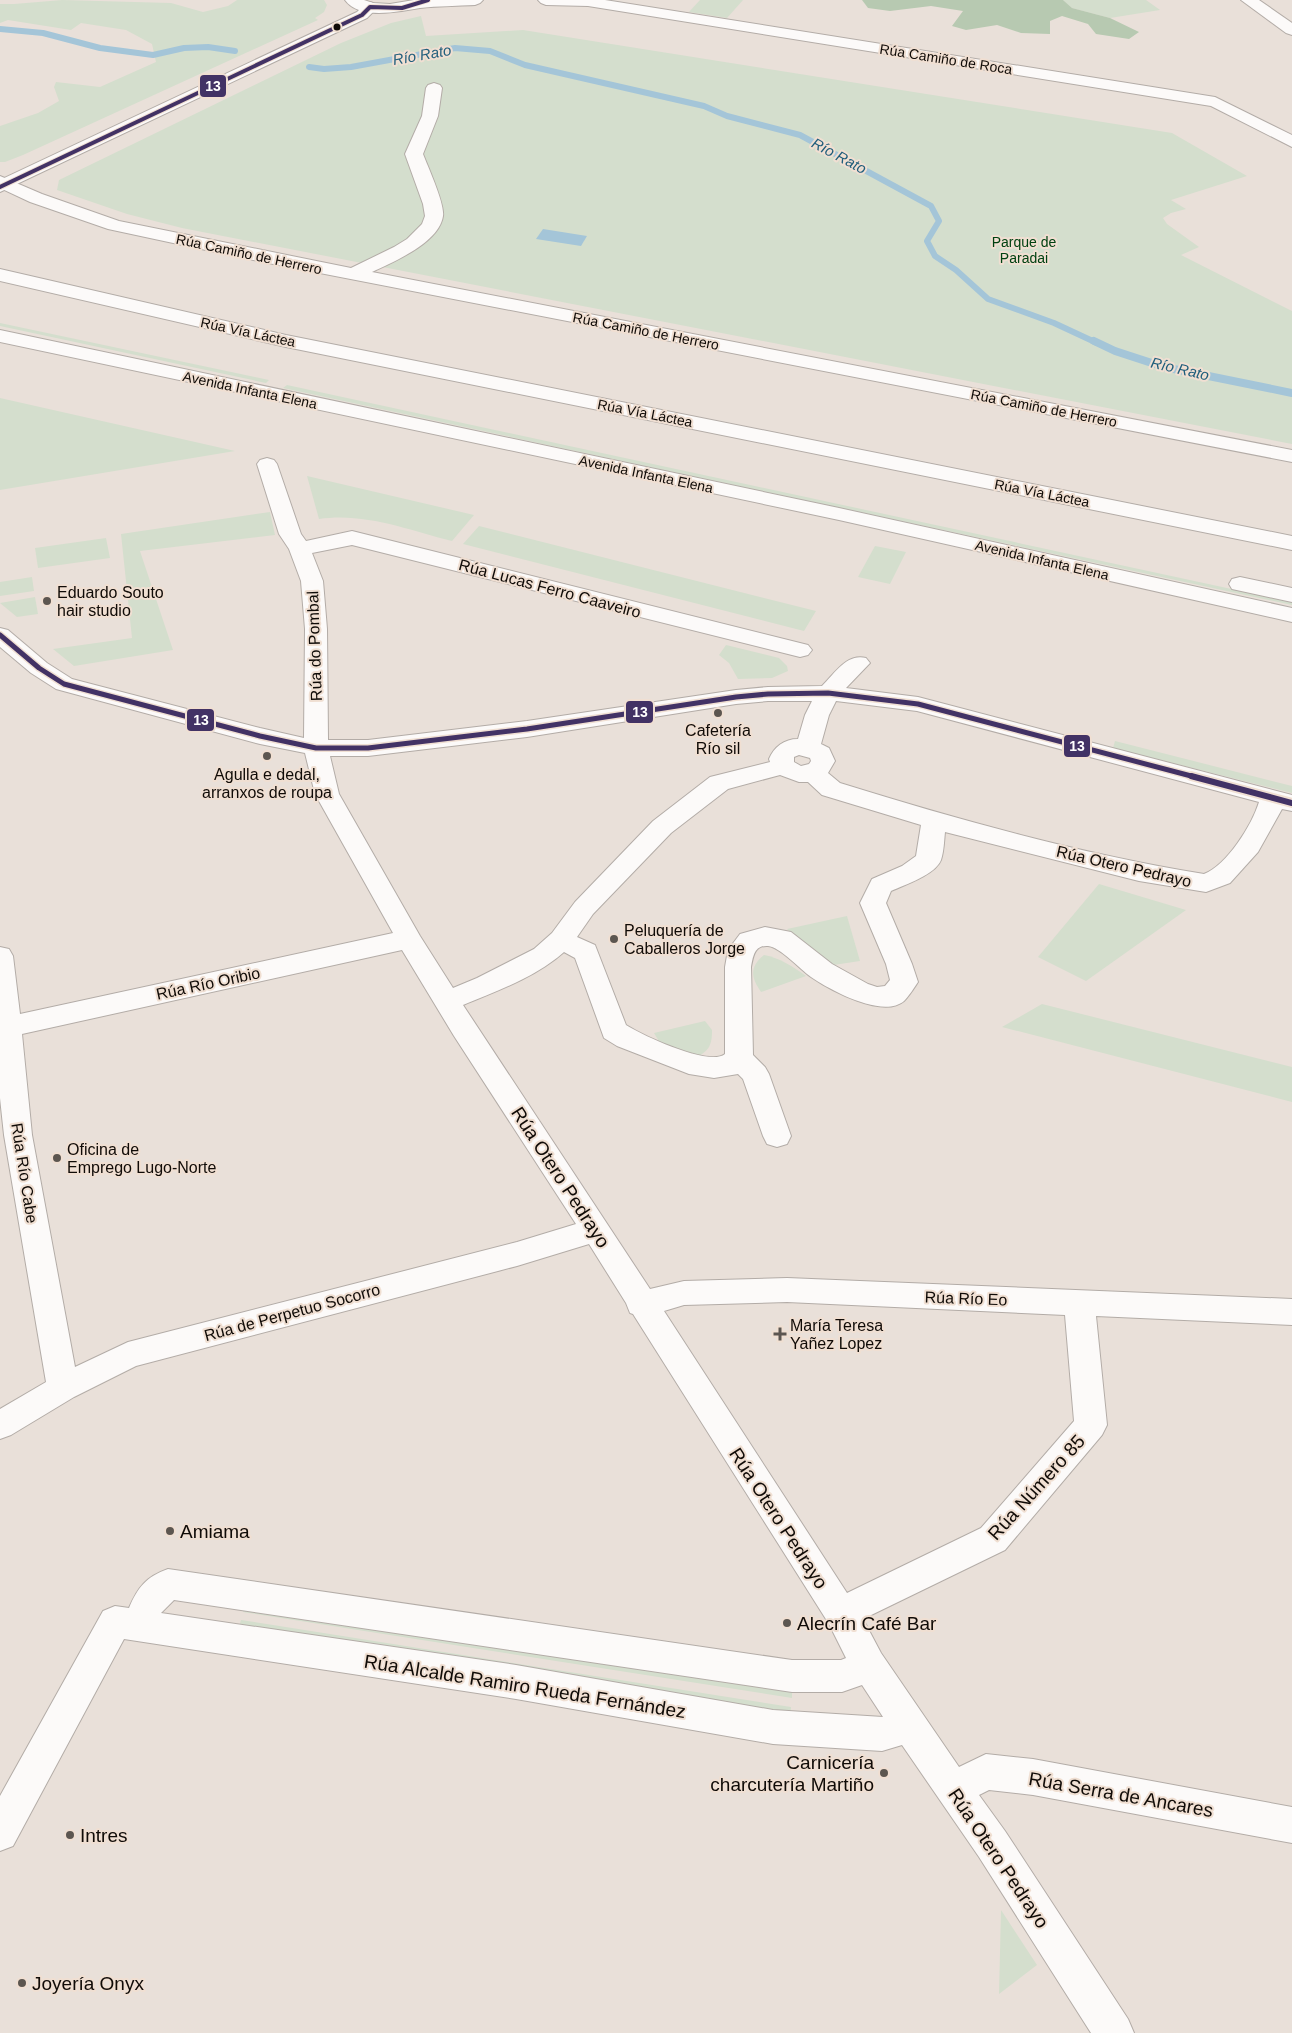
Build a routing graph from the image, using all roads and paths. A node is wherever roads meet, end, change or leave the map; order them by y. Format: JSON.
{"nodes":[{"id":1,"x":352,"y":0,"type":"edge"},
{"id":2,"x":475,"y":0,"type":"edge"},
{"id":3,"x":546,"y":0,"type":"edge"},
{"id":4,"x":1249,"y":0,"type":"edge"},
{"id":5,"x":584,"y":1,"type":"edge"},
{"id":6,"x":423,"y":2,"type":"edge"},
{"id":7,"x":370,"y":7,"type":"junction"},
{"id":8,"x":1292,"y":30,"type":"edge"},
{"id":9,"x":434,"y":88,"type":"dead end"},
{"id":10,"x":1292,"y":142,"type":"edge"},
{"id":11,"x":2,"y":184,"type":"edge"},
{"id":12,"x":0,"y":275,"type":"edge"},
{"id":13,"x":353,"y":275,"type":"junction"},
{"id":14,"x":0,"y":320,"type":"edge"},
{"id":15,"x":0,"y":336,"type":"edge"},
{"id":16,"x":1292,"y":456,"type":"edge"},
{"id":17,"x":267,"y":464,"type":"dead end"},
{"id":18,"x":1292,"y":543,"type":"edge"},
{"id":19,"x":300,"y":550,"type":"junction"},
{"id":20,"x":1292,"y":596,"type":"edge"},
{"id":21,"x":1292,"y":615,"type":"edge"},
{"id":22,"x":0,"y":635,"type":"edge"},
{"id":23,"x":800,"y":650,"type":"dead end"},
{"id":24,"x":858,"y":663,"type":"dead end"},
{"id":25,"x":828,"y":693,"type":"junction"},
{"id":26,"x":808,"y":747,"type":"junction"},
{"id":27,"x":316,"y":748,"type":"junction"},
{"id":28,"x":783,"y":766,"type":"junction"},
{"id":29,"x":813,"y":772,"type":"junction"},
{"id":30,"x":1282,"y":801,"type":"edge"},
{"id":31,"x":934,"y":821,"type":"junction"},
{"id":32,"x":410,"y":939,"type":"junction"},
{"id":33,"x":561,"y":940,"type":"junction"},
{"id":34,"x":0,"y":956,"type":"edge"},
{"id":35,"x":447,"y":1001,"type":"junction"},
{"id":36,"x":7,"y":1027,"type":"junction"},
{"id":37,"x":739,"y":1058,"type":"junction"},
{"id":38,"x":777,"y":1136,"type":"dead end"},
{"id":39,"x":9,"y":1140,"type":"edge"},
{"id":40,"x":596,"y":1230,"type":"junction"},
{"id":41,"x":1079,"y":1302,"type":"junction"},
{"id":42,"x":642,"y":1304,"type":"junction"},
{"id":43,"x":1292,"y":1312,"type":"edge"},
{"id":44,"x":63,"y":1388,"type":"junction"},
{"id":45,"x":0,"y":1425,"type":"edge"},
{"id":46,"x":840,"y":1613,"type":"junction"},
{"id":47,"x":138,"y":1626,"type":"junction"},
{"id":48,"x":869,"y":1665,"type":"junction"},
{"id":49,"x":912,"y":1726,"type":"junction"},
{"id":50,"x":952,"y":1790,"type":"junction"},
{"id":51,"x":1292,"y":1825,"type":"edge"},
{"id":52,"x":0,"y":1833,"type":"edge"},
{"id":53,"x":1114,"y":2033,"type":"edge"}],
"edges":[{"from":1,"to":7,"type":"street"},
{"from":2,"to":6,"type":"street"},
{"from":3,"to":5,"type":"street","name":"Rúa Camiño de Roca"},
{"from":4,"to":8,"type":"street"},
{"from":5,"to":10,"type":"street","name":"Rúa Camiño de Roca"},
{"from":6,"to":7,"type":"street"},
{"from":7,"to":11,"type":"street"},
{"from":9,"to":13,"type":"street"},
{"from":11,"to":13,"type":"street","name":"Rúa Camiño de Herrero"},
{"from":12,"to":18,"type":"street","name":"Rúa Vía Láctea"},
{"from":13,"to":16,"type":"street","name":"Rúa Camiño de Herrero"},
{"from":14,"to":20,"type":"street","name":"Avenida Infanta Elena"},
{"from":15,"to":21,"type":"street","name":"Avenida Infanta Elena"},
{"from":17,"to":19,"type":"street","name":"Rúa do Pombal"},
{"from":19,"to":23,"type":"street","name":"Rúa Lucas Ferro Caaveiro"},
{"from":19,"to":27,"type":"street","name":"Rúa do Pombal"},
{"from":22,"to":27,"type":"street"},
{"from":24,"to":25,"type":"street"},
{"from":25,"to":26,"type":"street"},
{"from":25,"to":27,"type":"street"},
{"from":25,"to":30,"type":"street"},
{"from":26,"to":28,"type":"street"},
{"from":26,"to":29,"type":"street"},
{"from":27,"to":32,"type":"street","name":"Rúa Otero Pedrayo"},
{"from":28,"to":29,"type":"street"},
{"from":28,"to":33,"type":"street"},
{"from":29,"to":31,"type":"street","name":"Rúa Otero Pedrayo"},
{"from":30,"to":31,"type":"street","name":"Rúa Otero Pedrayo"},
{"from":31,"to":37,"type":"street"},
{"from":32,"to":35,"type":"street","name":"Rúa Otero Pedrayo"},
{"from":32,"to":36,"type":"street","name":"Rúa Río Oribio"},
{"from":33,"to":35,"type":"street"},
{"from":33,"to":37,"type":"street"},
{"from":34,"to":36,"type":"street","name":"Rúa Río Cabe"},
{"from":35,"to":40,"type":"street","name":"Rúa Otero Pedrayo"},
{"from":36,"to":39,"type":"street","name":"Rúa Río Cabe"},
{"from":37,"to":38,"type":"street"},
{"from":39,"to":44,"type":"street","name":"Rúa Río Cabe"},
{"from":40,"to":42,"type":"street","name":"Rúa Otero Pedrayo"},
{"from":40,"to":44,"type":"street","name":"Rúa de Perpetuo Socorro"},
{"from":41,"to":42,"type":"street","name":"Rúa Río Eo"},
{"from":41,"to":43,"type":"street","name":"Rúa Río Eo"},
{"from":41,"to":46,"type":"street","name":"Rúa Número 85"},
{"from":42,"to":46,"type":"street","name":"Rúa Otero Pedrayo"},
{"from":44,"to":45,"type":"street","name":"Rúa de Perpetuo Socorro"},
{"from":46,"to":48,"type":"street","name":"Rúa Otero Pedrayo"},
{"from":47,"to":48,"type":"street"},
{"from":47,"to":49,"type":"street","name":"Rúa Alcalde Ramiro Rueda Fernández"},
{"from":47,"to":52,"type":"street","name":"Rúa Alcalde Ramiro Rueda Fernández"},
{"from":48,"to":49,"type":"street","name":"Rúa Otero Pedrayo"},
{"from":49,"to":50,"type":"street","name":"Rúa Otero Pedrayo"},
{"from":50,"to":51,"type":"street","name":"Rúa Serra de Ancares"},
{"from":50,"to":53,"type":"street","name":"Rúa Otero Pedrayo"}]}
